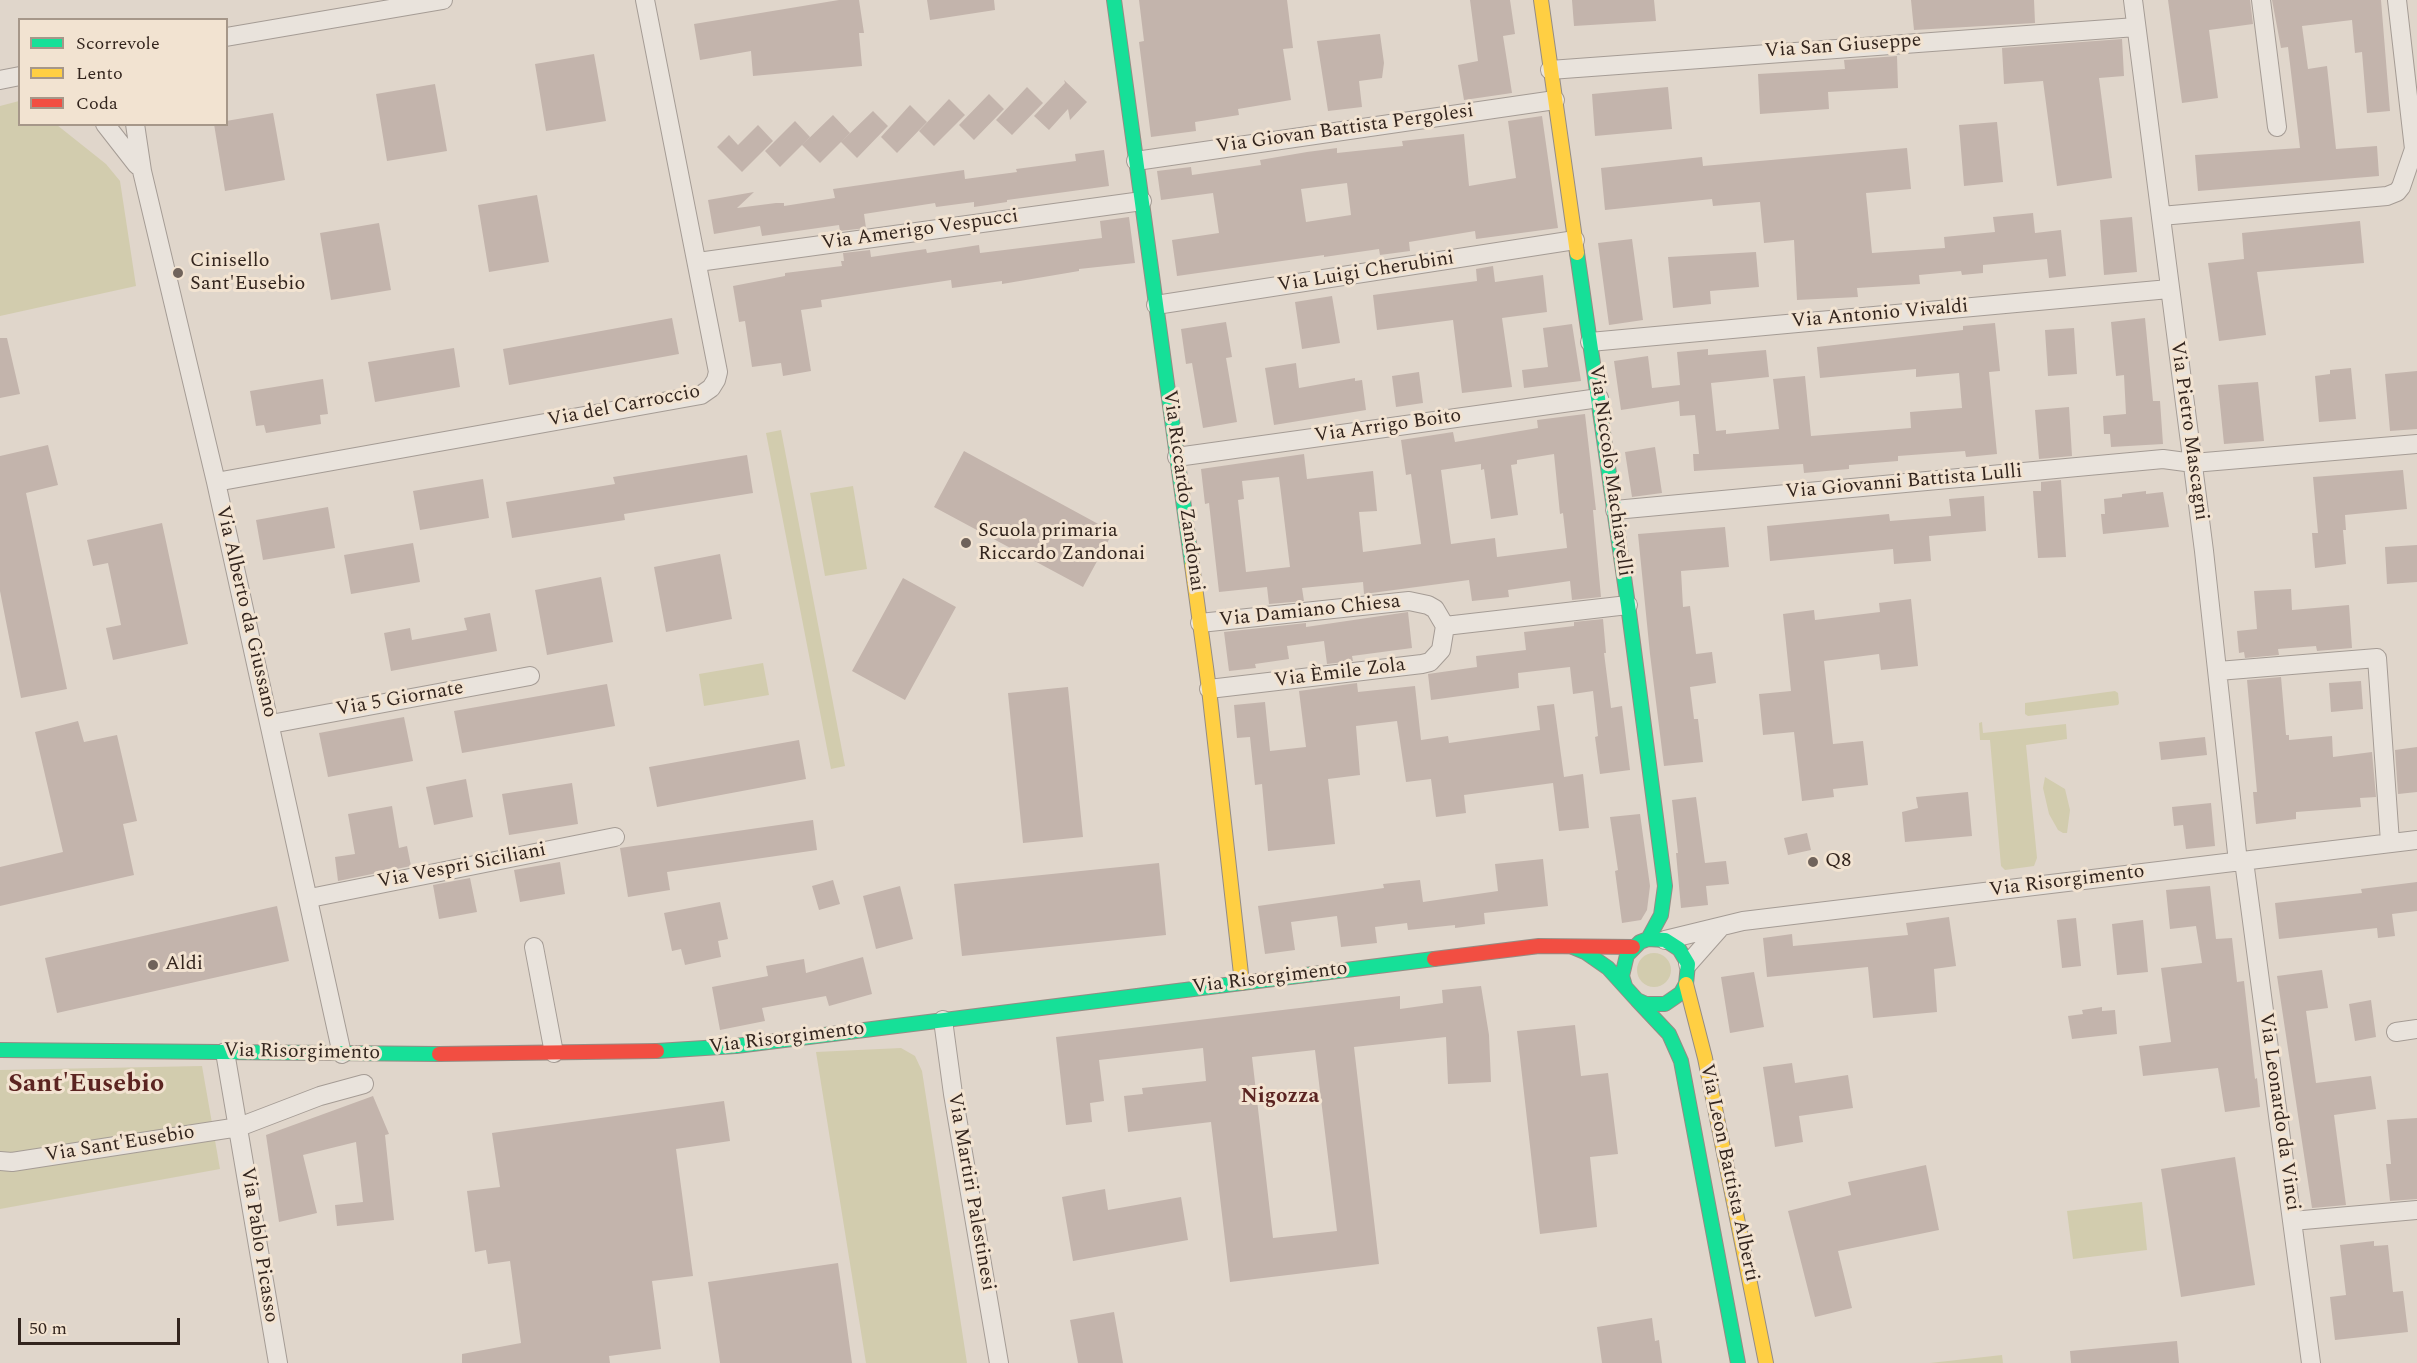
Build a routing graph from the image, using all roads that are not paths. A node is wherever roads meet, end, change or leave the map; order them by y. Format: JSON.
{"nodes":[{"id":1,"x":443,"y":0,"type":"edge"},
{"id":2,"x":645,"y":0,"type":"edge"},
{"id":3,"x":1114,"y":0,"type":"edge"},
{"id":4,"x":1541,"y":0,"type":"edge"},
{"id":5,"x":2133,"y":0,"type":"edge"},
{"id":6,"x":2260,"y":0,"type":"edge"},
{"id":7,"x":2397,"y":0,"type":"edge"},
{"id":8,"x":2136,"y":27,"type":"junction"},
{"id":9,"x":228,"y":37,"type":"edge"},
{"id":10,"x":1550,"y":70,"type":"junction"},
{"id":11,"x":18,"y":76,"type":"edge"},
{"id":12,"x":0,"y":80,"type":"edge"},
{"id":13,"x":1555,"y":100,"type":"junction"},
{"id":14,"x":107,"y":126,"type":"edge"},
{"id":15,"x":135,"y":126,"type":"edge"},
{"id":16,"x":2277,"y":127,"type":"dead end"},
{"id":17,"x":1136,"y":161,"type":"junction"},
{"id":18,"x":141,"y":171,"type":"junction"},
{"id":19,"x":1142,"y":201,"type":"junction"},
{"id":20,"x":2161,"y":216,"type":"junction"},
{"id":21,"x":1575,"y":240,"type":"junction"},
{"id":22,"x":698,"y":262,"type":"junction"},
{"id":23,"x":2169,"y":289,"type":"junction"},
{"id":24,"x":1156,"y":305,"type":"junction"},
{"id":25,"x":1590,"y":342,"type":"junction"},
{"id":26,"x":1599,"y":398,"type":"junction"},
{"id":27,"x":2417,"y":444,"type":"edge"},
{"id":28,"x":1177,"y":457,"type":"junction"},
{"id":29,"x":2193,"y":463,"type":"junction"},
{"id":30,"x":216,"y":482,"type":"junction"},
{"id":31,"x":1615,"y":510,"type":"junction"},
{"id":32,"x":1628,"y":605,"type":"junction"},
{"id":33,"x":1200,"y":623,"type":"junction"},
{"id":34,"x":1445,"y":626,"type":"junction"},
{"id":35,"x":2218,"y":671,"type":"junction"},
{"id":36,"x":530,"y":676,"type":"dead end"},
{"id":37,"x":1209,"y":689,"type":"junction"},
{"id":38,"x":271,"y":724,"type":"junction"},
{"id":39,"x":615,"y":837,"type":"dead end"},
{"id":40,"x":2417,"y":840,"type":"edge"},
{"id":41,"x":2390,"y":842,"type":"junction"},
{"id":42,"x":2241,"y":862,"type":"junction"},
{"id":43,"x":310,"y":898,"type":"junction"},
{"id":44,"x":1719,"y":929,"type":"junction"},
{"id":45,"x":1657,"y":940,"type":"junction"},
{"id":46,"x":1570,"y":946,"type":"junction"},
{"id":47,"x":534,"y":947,"type":"dead end"},
{"id":48,"x":1633,"y":947,"type":"junction"},
{"id":49,"x":1688,"y":964,"type":"junction"},
{"id":50,"x":1242,"y":983,"type":"junction"},
{"id":51,"x":1686,"y":984,"type":"junction"},
{"id":52,"x":1625,"y":986,"type":"junction"},
{"id":53,"x":1637,"y":1000,"type":"junction"},
{"id":54,"x":943,"y":1020,"type":"junction"},
{"id":55,"x":2417,"y":1029,"type":"edge"},
{"id":56,"x":2397,"y":1032,"type":"dead end"},
{"id":57,"x":0,"y":1050,"type":"edge"},
{"id":58,"x":225,"y":1052,"type":"junction"},
{"id":59,"x":554,"y":1053,"type":"junction"},
{"id":60,"x":342,"y":1054,"type":"junction"},
{"id":61,"x":364,"y":1084,"type":"dead end"},
{"id":62,"x":239,"y":1127,"type":"junction"},
{"id":63,"x":0,"y":1161,"type":"edge"},
{"id":64,"x":2417,"y":1210,"type":"edge"},
{"id":65,"x":2292,"y":1221,"type":"junction"},
{"id":66,"x":278,"y":1363,"type":"edge"},
{"id":67,"x":999,"y":1363,"type":"edge"},
{"id":68,"x":1738,"y":1363,"type":"edge"},
{"id":69,"x":1766,"y":1363,"type":"edge"},
{"id":70,"x":2311,"y":1363,"type":"edge"}],
"edges":[{"from":1,"to":9,"type":"street"},
{"from":2,"to":22,"type":"street","name":"Via del Carroccio"},
{"from":3,"to":17,"type":"street","name":"Via Riccardo Zandonai"},
{"from":4,"to":10,"type":"street","name":"Via Niccolò Machiavelli"},
{"from":5,"to":8,"type":"street","name":"Via Pietro Mascagni"},
{"from":6,"to":16,"type":"street"},
{"from":7,"to":20,"type":"street"},
{"from":8,"to":10,"type":"street","name":"Via San Giuseppe"},
{"from":8,"to":20,"type":"street","name":"Via Pietro Mascagni"},
{"from":10,"to":13,"type":"street","name":"Via Niccolò Machiavelli"},
{"from":11,"to":12,"type":"street"},
{"from":13,"to":17,"type":"street","name":"Via Giovan Battista Pergolesi"},
{"from":13,"to":21,"type":"street","name":"Via Niccolò Machiavelli"},
{"from":14,"to":18,"type":"street","name":"Via Alberto da Giussano"},
{"from":15,"to":18,"type":"street","name":"Via Alberto da Giussano"},
{"from":17,"to":19,"type":"street","name":"Via Riccardo Zandonai"},
{"from":18,"to":30,"type":"street","name":"Via Alberto da Giussano"},
{"from":19,"to":22,"type":"street","name":"Via Amerigo Vespucci"},
{"from":19,"to":24,"type":"street","name":"Via Riccardo Zandonai"},
{"from":20,"to":23,"type":"street","name":"Via Pietro Mascagni"},
{"from":21,"to":24,"type":"street","name":"Via Luigi Cherubini"},
{"from":21,"to":25,"type":"street","name":"Via Niccolò Machiavelli"},
{"from":22,"to":30,"type":"street","name":"Via del Carroccio"},
{"from":23,"to":25,"type":"street","name":"Via Antonio Vivaldi"},
{"from":23,"to":29,"type":"street","name":"Via Pietro Mascagni"},
{"from":24,"to":28,"type":"street","name":"Via Riccardo Zandonai"},
{"from":25,"to":26,"type":"street","name":"Via Niccolò Machiavelli"},
{"from":26,"to":28,"type":"street","name":"Via Arrigo Boito"},
{"from":26,"to":31,"type":"street","name":"Via Niccolò Machiavelli"},
{"from":27,"to":29,"type":"street","name":"Via Giovanni Battista Lulli"},
{"from":28,"to":33,"type":"street","name":"Via Riccardo Zandonai"},
{"from":29,"to":31,"type":"street","name":"Via Giovanni Battista Lulli"},
{"from":29,"to":35,"type":"street","name":"Via Pietro Mascagni"},
{"from":30,"to":38,"type":"street","name":"Via Alberto da Giussano"},
{"from":31,"to":32,"type":"street","name":"Via Niccolò Machiavelli"},
{"from":32,"to":34,"type":"street"},
{"from":32,"to":45,"type":"street","name":"Via Niccolò Machiavelli"},
{"from":33,"to":34,"type":"street","name":"Via Damiano Chiesa"},
{"from":33,"to":37,"type":"street","name":"Via Riccardo Zandonai"},
{"from":34,"to":37,"type":"street","name":"Via Èmile Zola"},
{"from":35,"to":41,"type":"street"},
{"from":35,"to":42,"type":"street","name":"Via Pietro Mascagni"},
{"from":36,"to":38,"type":"street","name":"Via 5 Giornate"},
{"from":37,"to":50,"type":"street","name":"Via Riccardo Zandonai"},
{"from":38,"to":43,"type":"street","name":"Via Alberto da Giussano"},
{"from":39,"to":43,"type":"street","name":"Via Vespri Siciliani"},
{"from":40,"to":41,"type":"street","name":"Via Risorgimento"},
{"from":41,"to":42,"type":"street","name":"Via Risorgimento"},
{"from":42,"to":44,"type":"street","name":"Via Risorgimento"},
{"from":42,"to":65,"type":"street","name":"Via Leonardo da Vinci"},
{"from":43,"to":60,"type":"street","name":"Via Alberto da Giussano"},
{"from":44,"to":45,"type":"street","name":"Via Risorgimento"},
{"from":44,"to":49,"type":"street"},
{"from":45,"to":48,"type":"street"},
{"from":45,"to":49,"type":"street"},
{"from":46,"to":48,"type":"street","name":"Via Risorgimento"},
{"from":46,"to":50,"type":"street","name":"Via Risorgimento"},
{"from":46,"to":52,"type":"street","name":"Via Risorgimento"},
{"from":47,"to":59,"type":"street"},
{"from":48,"to":52,"type":"street"},
{"from":49,"to":51,"type":"street"},
{"from":50,"to":54,"type":"street","name":"Via Risorgimento"},
{"from":51,"to":53,"type":"street"},
{"from":51,"to":69,"type":"street","name":"Via Leon Battista Alberti"},
{"from":52,"to":53,"type":"street"},
{"from":53,"to":68,"type":"street","name":"Via Leon Battista Alberti"},
{"from":54,"to":59,"type":"street","name":"Via Risorgimento"},
{"from":54,"to":67,"type":"street","name":"Via Martiri Palestinesi"},
{"from":55,"to":56,"type":"street"},
{"from":57,"to":58,"type":"street","name":"Via Risorgimento"},
{"from":58,"to":60,"type":"street","name":"Via Risorgimento"},
{"from":58,"to":62,"type":"street"},
{"from":59,"to":60,"type":"street","name":"Via Risorgimento"},
{"from":61,"to":62,"type":"street","name":"Via Sant'Eusebio"},
{"from":62,"to":63,"type":"street","name":"Via Sant'Eusebio"},
{"from":62,"to":66,"type":"street","name":"Via Pablo Picasso"},
{"from":64,"to":65,"type":"street"},
{"from":65,"to":70,"type":"street","name":"Via Leonardo da Vinci"}]}
